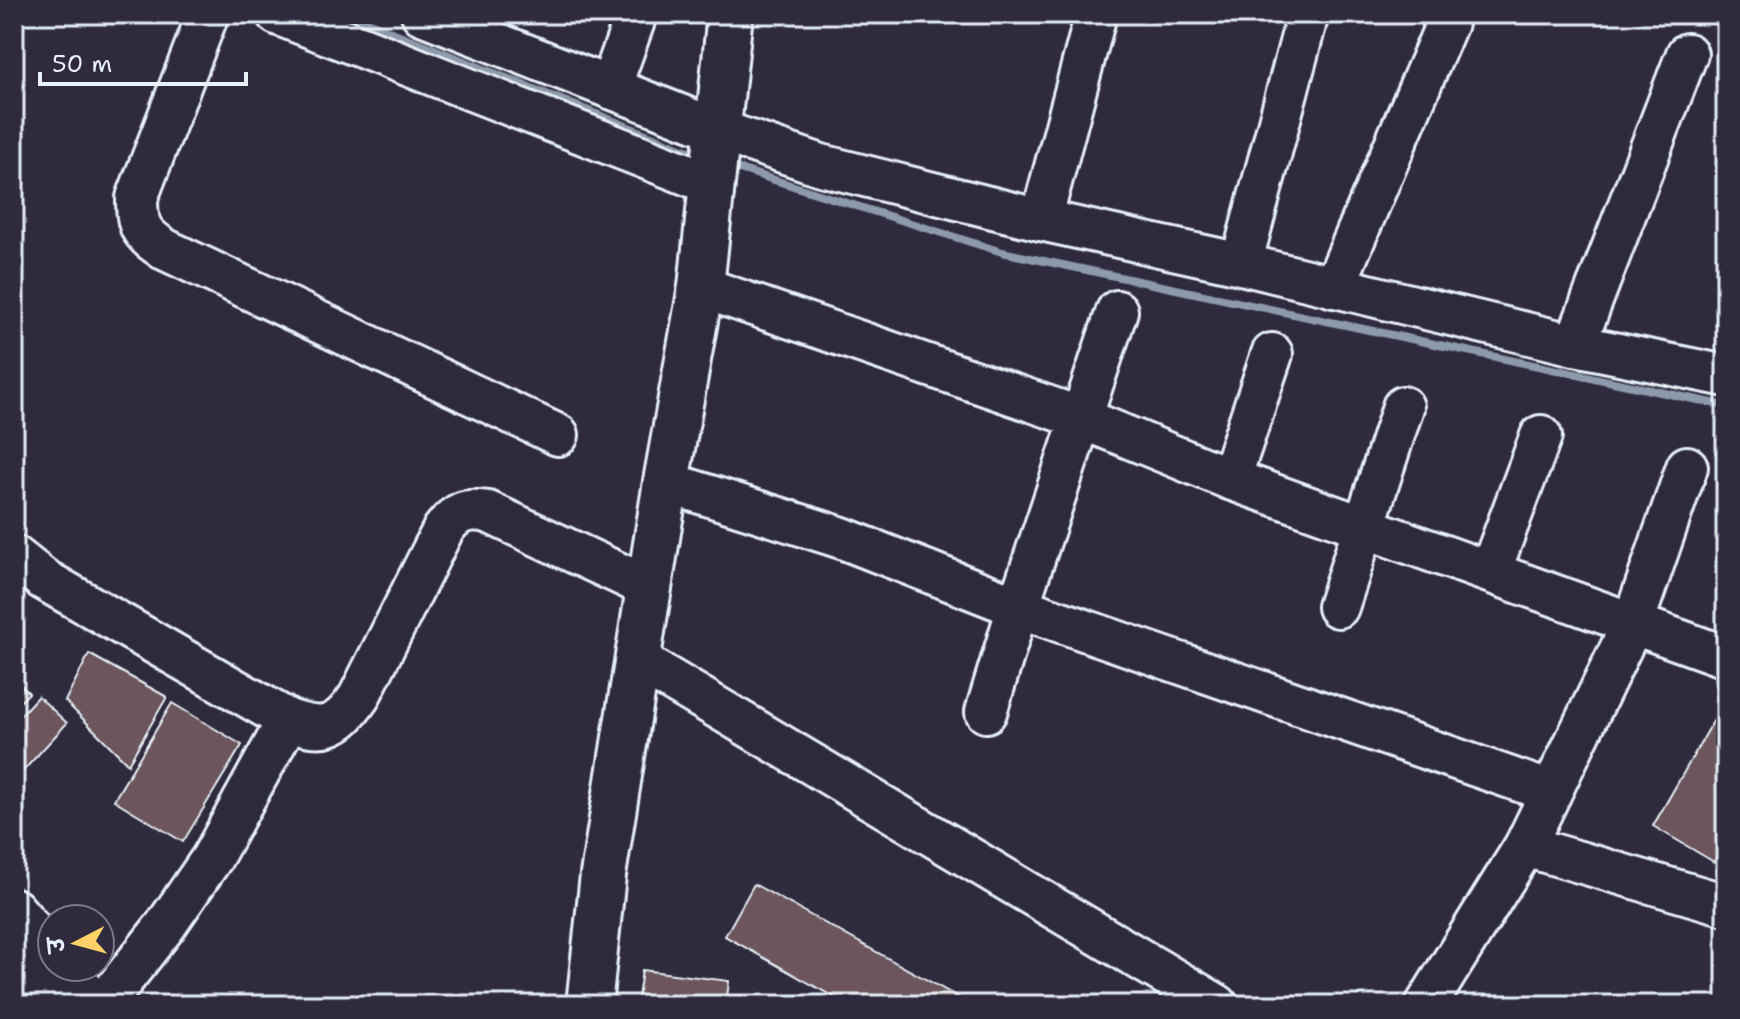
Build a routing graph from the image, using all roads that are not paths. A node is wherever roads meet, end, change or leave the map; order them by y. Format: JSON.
{"nodes":[{"id":1,"x":208,"y":14,"type":"edge"},
{"id":2,"x":277,"y":14,"type":"edge"},
{"id":3,"x":422,"y":14,"type":"edge"},
{"id":4,"x":633,"y":14,"type":"edge"},
{"id":5,"x":730,"y":14,"type":"edge"},
{"id":6,"x":1096,"y":14,"type":"edge"},
{"id":7,"x":1308,"y":14,"type":"edge"},
{"id":8,"x":1447,"y":14,"type":"edge"},
{"id":9,"x":1687,"y":54,"type":"dead end"},
{"id":10,"x":610,"y":88,"type":"junction"},
{"id":11,"x":718,"y":130,"type":"junction"},
{"id":12,"x":712,"y":184,"type":"junction"},
{"id":13,"x":1041,"y":220,"type":"junction"},
{"id":14,"x":1241,"y":264,"type":"junction"},
{"id":15,"x":701,"y":287,"type":"junction"},
{"id":16,"x":1334,"y":287,"type":"junction"},
{"id":17,"x":1117,"y":311,"type":"dead end"},
{"id":18,"x":1575,"y":345,"type":"junction"},
{"id":19,"x":1272,"y":354,"type":"dead end"},
{"id":20,"x":1726,"y":376,"type":"edge"},
{"id":21,"x":1403,"y":407,"type":"dead end"},
{"id":22,"x":1081,"y":418,"type":"junction"},
{"id":23,"x":558,"y":435,"type":"dead end"},
{"id":24,"x":1541,"y":436,"type":"dead end"},
{"id":25,"x":1687,"y":467,"type":"dead end"},
{"id":26,"x":1230,"y":479,"type":"junction"},
{"id":27,"x":666,"y":482,"type":"junction"},
{"id":28,"x":1363,"y":525,"type":"junction"},
{"id":29,"x":14,"y":556,"type":"edge"},
{"id":30,"x":1490,"y":572,"type":"junction"},
{"id":31,"x":650,"y":588,"type":"junction"},
{"id":32,"x":1018,"y":607,"type":"junction"},
{"id":33,"x":1338,"y":607,"type":"dead end"},
{"id":34,"x":1633,"y":623,"type":"junction"},
{"id":35,"x":1726,"y":657,"type":"edge"},
{"id":36,"x":639,"y":661,"type":"junction"},
{"id":37,"x":986,"y":712,"type":"dead end"},
{"id":38,"x":288,"y":720,"type":"junction"},
{"id":39,"x":1551,"y":792,"type":"junction"},
{"id":40,"x":1525,"y":846,"type":"junction"},
{"id":41,"x":1726,"y":905,"type":"edge"},
{"id":42,"x":14,"y":909,"type":"edge"},
{"id":43,"x":36,"y":934,"type":"edge"},
{"id":44,"x":14,"y":967,"type":"edge"},
{"id":45,"x":79,"y":983,"type":"edge"},
{"id":46,"x":47,"y":1005,"type":"edge"},
{"id":47,"x":100,"y":1005,"type":"edge"},
{"id":48,"x":589,"y":1005,"type":"edge"},
{"id":49,"x":1217,"y":1005,"type":"edge"},
{"id":50,"x":1426,"y":1005,"type":"edge"}],
"edges":[{"from":1,"to":23,"type":"street"},
{"from":2,"to":12,"type":"street"},
{"from":3,"to":10,"type":"street"},
{"from":4,"to":10,"type":"street"},
{"from":5,"to":11,"type":"main road"},
{"from":6,"to":13,"type":"street"},
{"from":7,"to":14,"type":"street"},
{"from":8,"to":16,"type":"street"},
{"from":9,"to":18,"type":"street"},
{"from":10,"to":11,"type":"street"},
{"from":11,"to":12,"type":"main road"},
{"from":11,"to":13,"type":"street"},
{"from":12,"to":15,"type":"main road"},
{"from":13,"to":14,"type":"street"},
{"from":14,"to":16,"type":"street"},
{"from":15,"to":22,"type":"street"},
{"from":15,"to":27,"type":"main road"},
{"from":16,"to":18,"type":"street"},
{"from":17,"to":22,"type":"street"},
{"from":18,"to":20,"type":"street"},
{"from":19,"to":26,"type":"street"},
{"from":21,"to":28,"type":"street"},
{"from":22,"to":26,"type":"street"},
{"from":22,"to":32,"type":"street"},
{"from":24,"to":30,"type":"street"},
{"from":25,"to":34,"type":"street"},
{"from":26,"to":28,"type":"street"},
{"from":27,"to":31,"type":"main road"},
{"from":27,"to":32,"type":"street"},
{"from":28,"to":30,"type":"street"},
{"from":28,"to":33,"type":"street"},
{"from":29,"to":38,"type":"street"},
{"from":30,"to":34,"type":"street"},
{"from":31,"to":36,"type":"main road"},
{"from":31,"to":38,"type":"street"},
{"from":32,"to":37,"type":"street"},
{"from":32,"to":39,"type":"street"},
{"from":34,"to":35,"type":"street"},
{"from":34,"to":39,"type":"street"},
{"from":36,"to":48,"type":"main road"},
{"from":36,"to":49,"type":"street"},
{"from":38,"to":47,"type":"street"},
{"from":39,"to":40,"type":"street"},
{"from":40,"to":41,"type":"street"},
{"from":40,"to":50,"type":"street"},
{"from":42,"to":43,"type":"street"},
{"from":44,"to":46,"type":"main road"},
{"from":45,"to":47,"type":"street"}]}
